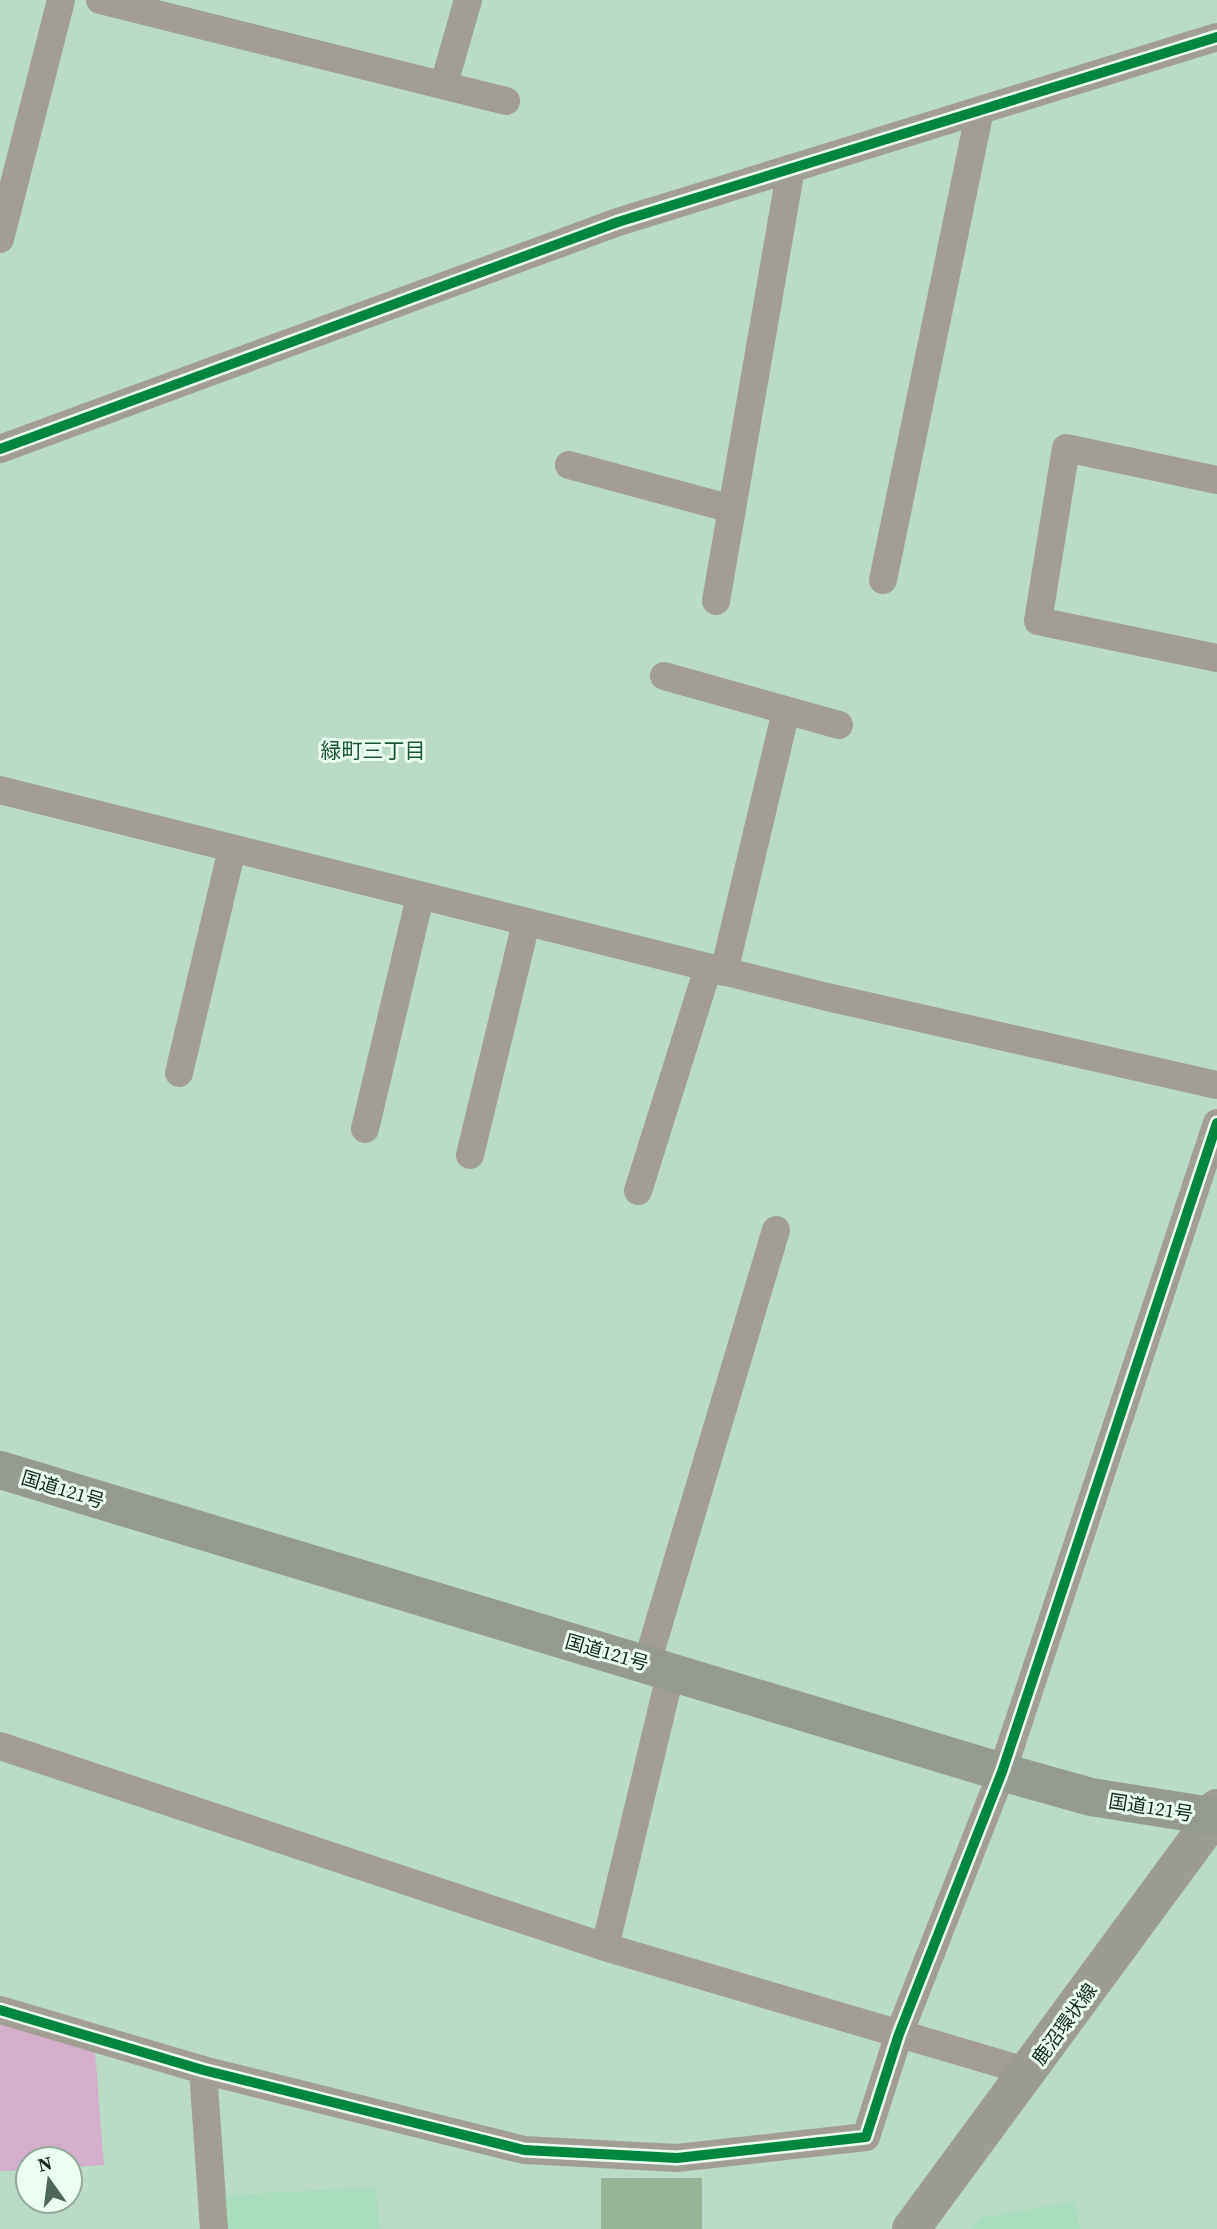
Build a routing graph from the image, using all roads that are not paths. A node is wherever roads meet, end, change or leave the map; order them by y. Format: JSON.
{"nodes":[{"id":1,"x":61,"y":0,"type":"edge"},
{"id":2,"x":100,"y":0,"type":"edge"},
{"id":3,"x":468,"y":0,"type":"edge"},
{"id":4,"x":1217,"y":37,"type":"edge"},
{"id":5,"x":444,"y":83,"type":"junction"},
{"id":6,"x":506,"y":101,"type":"dead end"},
{"id":7,"x":979,"y":110,"type":"junction"},
{"id":8,"x":791,"y":168,"type":"junction"},
{"id":9,"x":2,"y":226,"type":"edge"},
{"id":10,"x":0,"y":449,"type":"edge"},
{"id":11,"x":569,"y":466,"type":"dead end"},
{"id":12,"x":1217,"y":480,"type":"edge"},
{"id":13,"x":732,"y":509,"type":"junction"},
{"id":14,"x":883,"y":580,"type":"dead end"},
{"id":15,"x":716,"y":601,"type":"dead end"},
{"id":16,"x":1217,"y":658,"type":"edge"},
{"id":17,"x":664,"y":676,"type":"dead end"},
{"id":18,"x":786,"y":711,"type":"junction"},
{"id":19,"x":839,"y":725,"type":"dead end"},
{"id":20,"x":0,"y":790,"type":"edge"},
{"id":21,"x":232,"y":849,"type":"junction"},
{"id":22,"x":420,"y":897,"type":"junction"},
{"id":23,"x":526,"y":923,"type":"junction"},
{"id":24,"x":716,"y":970,"type":"junction"},
{"id":25,"x":178,"y":1073,"type":"dead end"},
{"id":26,"x":1217,"y":1085,"type":"edge"},
{"id":27,"x":1217,"y":1123,"type":"edge"},
{"id":28,"x":365,"y":1129,"type":"dead end"},
{"id":29,"x":470,"y":1155,"type":"dead end"},
{"id":30,"x":638,"y":1191,"type":"dead end"},
{"id":31,"x":776,"y":1230,"type":"dead end"},
{"id":32,"x":0,"y":1470,"type":"edge"},
{"id":33,"x":659,"y":1667,"type":"junction"},
{"id":34,"x":0,"y":1746,"type":"edge"},
{"id":35,"x":1002,"y":1772,"type":"junction"},
{"id":36,"x":1216,"y":1814,"type":"edge"},
{"id":37,"x":605,"y":1947,"type":"junction"},
{"id":38,"x":0,"y":2010,"type":"edge"},
{"id":39,"x":899,"y":2034,"type":"junction"},
{"id":40,"x":203,"y":2070,"type":"junction"},
{"id":41,"x":1029,"y":2071,"type":"junction"},
{"id":42,"x":214,"y":2229,"type":"edge"},
{"id":43,"x":911,"y":2229,"type":"edge"}],
"edges":[{"from":1,"to":9,"type":"street"},
{"from":2,"to":5,"type":"street"},
{"from":3,"to":5,"type":"street"},
{"from":4,"to":7,"type":"street"},
{"from":5,"to":6,"type":"street"},
{"from":7,"to":8,"type":"street"},
{"from":7,"to":14,"type":"street"},
{"from":8,"to":10,"type":"street"},
{"from":8,"to":13,"type":"street"},
{"from":11,"to":13,"type":"street"},
{"from":12,"to":16,"type":"street"},
{"from":13,"to":15,"type":"street"},
{"from":17,"to":18,"type":"street"},
{"from":18,"to":19,"type":"street"},
{"from":18,"to":24,"type":"street"},
{"from":20,"to":21,"type":"street"},
{"from":21,"to":22,"type":"street"},
{"from":21,"to":25,"type":"street"},
{"from":22,"to":23,"type":"street"},
{"from":22,"to":28,"type":"street"},
{"from":23,"to":24,"type":"street"},
{"from":23,"to":29,"type":"street"},
{"from":24,"to":26,"type":"street"},
{"from":24,"to":30,"type":"street"},
{"from":27,"to":35,"type":"street"},
{"from":31,"to":33,"type":"street"},
{"from":32,"to":33,"type":"highway","name":"国道121号"},
{"from":33,"to":35,"type":"highway","name":"国道121号"},
{"from":33,"to":37,"type":"street"},
{"from":34,"to":37,"type":"street"},
{"from":35,"to":36,"type":"highway","name":"国道121号"},
{"from":35,"to":39,"type":"street"},
{"from":36,"to":41,"type":"main road","name":"鹿沼環状線"},
{"from":37,"to":39,"type":"street"},
{"from":38,"to":40,"type":"street"},
{"from":39,"to":40,"type":"street"},
{"from":39,"to":41,"type":"street"},
{"from":40,"to":42,"type":"street"},
{"from":41,"to":43,"type":"main road","name":"鹿沼環状線"}]}
